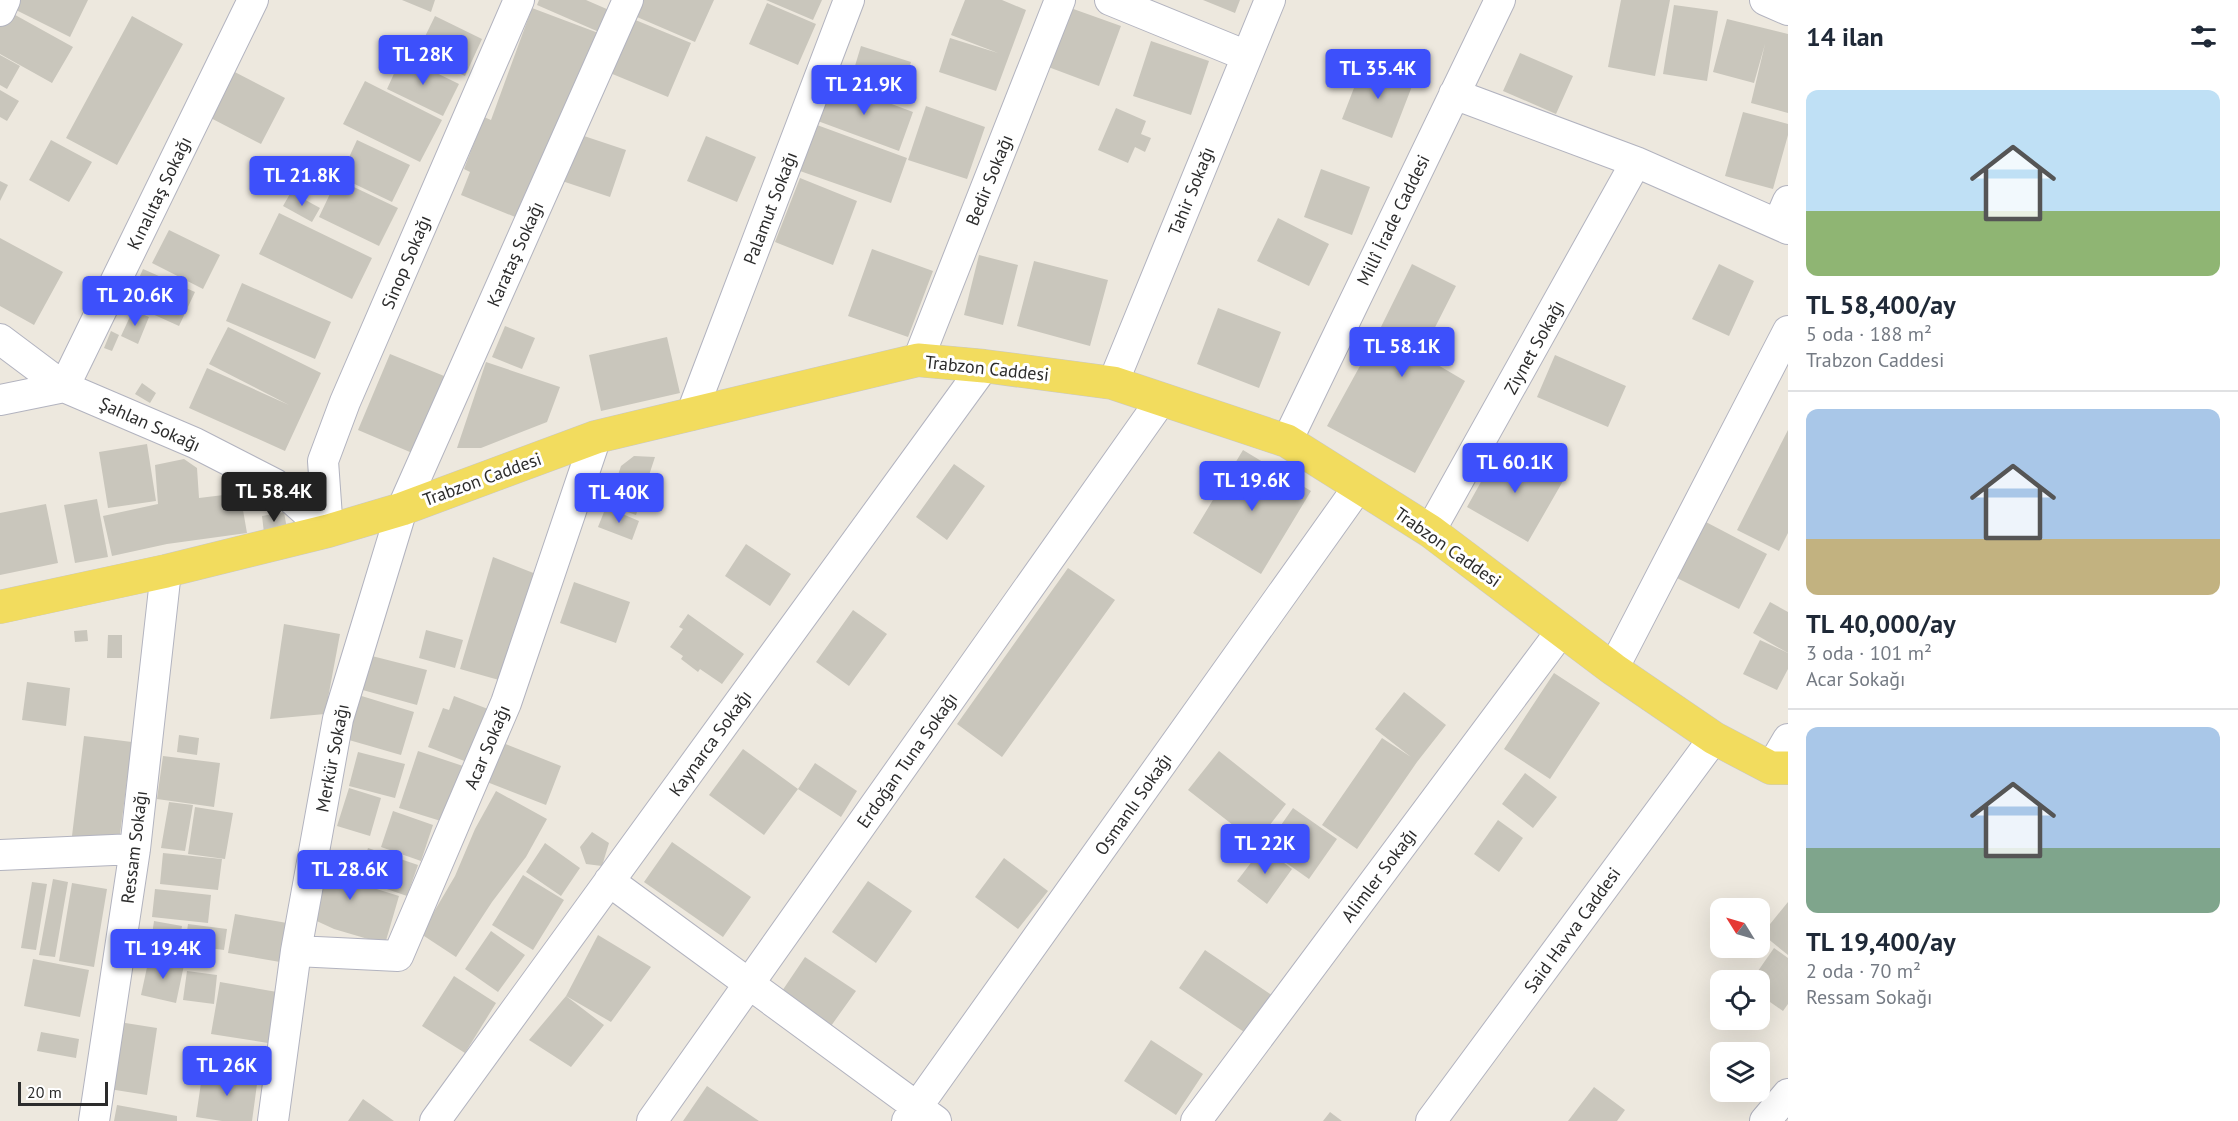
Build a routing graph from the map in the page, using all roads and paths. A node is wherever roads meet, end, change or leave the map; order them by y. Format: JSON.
{"nodes":[{"id":1,"x":5,"y":0,"type":"edge"},
{"id":2,"x":253,"y":0,"type":"edge"},
{"id":3,"x":519,"y":0,"type":"edge"},
{"id":4,"x":628,"y":0,"type":"edge"},
{"id":5,"x":849,"y":0,"type":"edge"},
{"id":6,"x":1060,"y":0,"type":"edge"},
{"id":7,"x":1110,"y":0,"type":"edge"},
{"id":8,"x":1269,"y":0,"type":"edge"},
{"id":9,"x":1500,"y":0,"type":"edge"},
{"id":10,"x":1765,"y":0,"type":"edge"},
{"id":11,"x":1788,"y":10,"type":"edge"},
{"id":12,"x":0,"y":11,"type":"edge"},
{"id":13,"x":1246,"y":56,"type":"junction"},
{"id":14,"x":1454,"y":94,"type":"junction"},
{"id":15,"x":1636,"y":162,"type":"junction"},
{"id":16,"x":1784,"y":218,"type":"edge"},
{"id":17,"x":1788,"y":331,"type":"edge"},
{"id":18,"x":0,"y":339,"type":"edge"},
{"id":19,"x":918,"y":360,"type":"junction"},
{"id":20,"x":984,"y":366,"type":"junction"},
{"id":21,"x":1113,"y":383,"type":"junction"},
{"id":22,"x":64,"y":387,"type":"junction"},
{"id":23,"x":1162,"y":399,"type":"junction"},
{"id":24,"x":0,"y":400,"type":"edge"},
{"id":25,"x":691,"y":415,"type":"junction"},
{"id":26,"x":596,"y":437,"type":"junction"},
{"id":27,"x":1287,"y":441,"type":"junction"},
{"id":28,"x":1359,"y":486,"type":"junction"},
{"id":29,"x":402,"y":509,"type":"junction"},
{"id":30,"x":328,"y":531,"type":"junction"},
{"id":31,"x":1430,"y":531,"type":"junction"},
{"id":32,"x":166,"y":571,"type":"junction"},
{"id":33,"x":0,"y":607,"type":"edge"},
{"id":34,"x":1562,"y":630,"type":"junction"},
{"id":35,"x":1613,"y":669,"type":"junction"},
{"id":36,"x":1714,"y":738,"type":"junction"},
{"id":37,"x":1788,"y":739,"type":"edge"},
{"id":38,"x":1779,"y":768,"type":"edge"},
{"id":39,"x":135,"y":849,"type":"junction"},
{"id":40,"x":0,"y":855,"type":"edge"},
{"id":41,"x":609,"y":881,"type":"junction"},
{"id":42,"x":296,"y":951,"type":"junction"},
{"id":43,"x":748,"y":985,"type":"junction"},
{"id":44,"x":1788,"y":1094,"type":"edge"},
{"id":45,"x":920,"y":1117,"type":"edge"},
{"id":46,"x":94,"y":1121,"type":"edge"},
{"id":47,"x":273,"y":1121,"type":"edge"},
{"id":48,"x":435,"y":1121,"type":"edge"},
{"id":49,"x":652,"y":1121,"type":"edge"},
{"id":50,"x":1196,"y":1121,"type":"edge"},
{"id":51,"x":1431,"y":1121,"type":"edge"},
{"id":52,"x":1766,"y":1121,"type":"edge"}],
"edges":[{"from":1,"to":12,"type":"street"},
{"from":2,"to":22,"type":"street","name":"Kınalıtaş Sokağı"},
{"from":3,"to":30,"type":"street","name":"Sinop Sokağı"},
{"from":4,"to":29,"type":"street","name":"Karataş Sokağı"},
{"from":5,"to":25,"type":"street","name":"Palamut Sokağı"},
{"from":6,"to":19,"type":"street","name":"Bedir Sokağı"},
{"from":7,"to":13,"type":"street"},
{"from":8,"to":13,"type":"street","name":"Tahir Sokağı"},
{"from":9,"to":14,"type":"street","name":"Millî İrade Caddesi"},
{"from":10,"to":11,"type":"street"},
{"from":13,"to":21,"type":"street","name":"Tahir Sokağı"},
{"from":14,"to":15,"type":"street"},
{"from":14,"to":27,"type":"street","name":"Millî İrade Caddesi"},
{"from":15,"to":16,"type":"street"},
{"from":15,"to":31,"type":"street","name":"Ziynet Sokağı"},
{"from":17,"to":35,"type":"street"},
{"from":18,"to":22,"type":"street","name":"Şahlan Sokağı"},
{"from":19,"to":20,"type":"main road","name":"Trabzon Caddesi"},
{"from":19,"to":25,"type":"main road","name":"Trabzon Caddesi"},
{"from":20,"to":21,"type":"main road","name":"Trabzon Caddesi"},
{"from":20,"to":41,"type":"street","name":"Kaynarca Sokağı"},
{"from":21,"to":23,"type":"main road","name":"Trabzon Caddesi"},
{"from":22,"to":24,"type":"street"},
{"from":22,"to":30,"type":"street","name":"Şahlan Sokağı"},
{"from":23,"to":27,"type":"main road","name":"Trabzon Caddesi"},
{"from":23,"to":43,"type":"street","name":"Erdoğan Tuna Sokağı"},
{"from":25,"to":26,"type":"main road","name":"Trabzon Caddesi"},
{"from":26,"to":29,"type":"main road","name":"Trabzon Caddesi"},
{"from":26,"to":42,"type":"street","name":"Acar Sokağı"},
{"from":27,"to":28,"type":"main road","name":"Trabzon Caddesi"},
{"from":28,"to":31,"type":"main road","name":"Trabzon Caddesi"},
{"from":28,"to":45,"type":"street","name":"Osmanlı Sokağı"},
{"from":29,"to":30,"type":"main road","name":"Trabzon Caddesi"},
{"from":29,"to":42,"type":"street","name":"Merkür Sokağı"},
{"from":30,"to":32,"type":"main road","name":"Trabzon Caddesi"},
{"from":31,"to":34,"type":"main road","name":"Trabzon Caddesi"},
{"from":32,"to":33,"type":"main road","name":"Trabzon Caddesi"},
{"from":32,"to":39,"type":"street","name":"Ressam Sokağı"},
{"from":34,"to":35,"type":"main road","name":"Trabzon Caddesi"},
{"from":34,"to":50,"type":"street","name":"Alimler Sokağı"},
{"from":35,"to":36,"type":"main road","name":"Trabzon Caddesi"},
{"from":36,"to":38,"type":"main road","name":"Trabzon Caddesi"},
{"from":36,"to":51,"type":"street","name":"Said Havva Caddesi"},
{"from":37,"to":38,"type":"street"},
{"from":39,"to":40,"type":"street"},
{"from":39,"to":46,"type":"street","name":"Ressam Sokağı"},
{"from":41,"to":43,"type":"street"},
{"from":41,"to":48,"type":"street","name":"Kaynarca Sokağı"},
{"from":42,"to":47,"type":"street","name":"Merkür Sokağı"},
{"from":43,"to":45,"type":"street"},
{"from":43,"to":49,"type":"street","name":"Erdoğan Tuna Sokağı"},
{"from":44,"to":52,"type":"street"}]}
